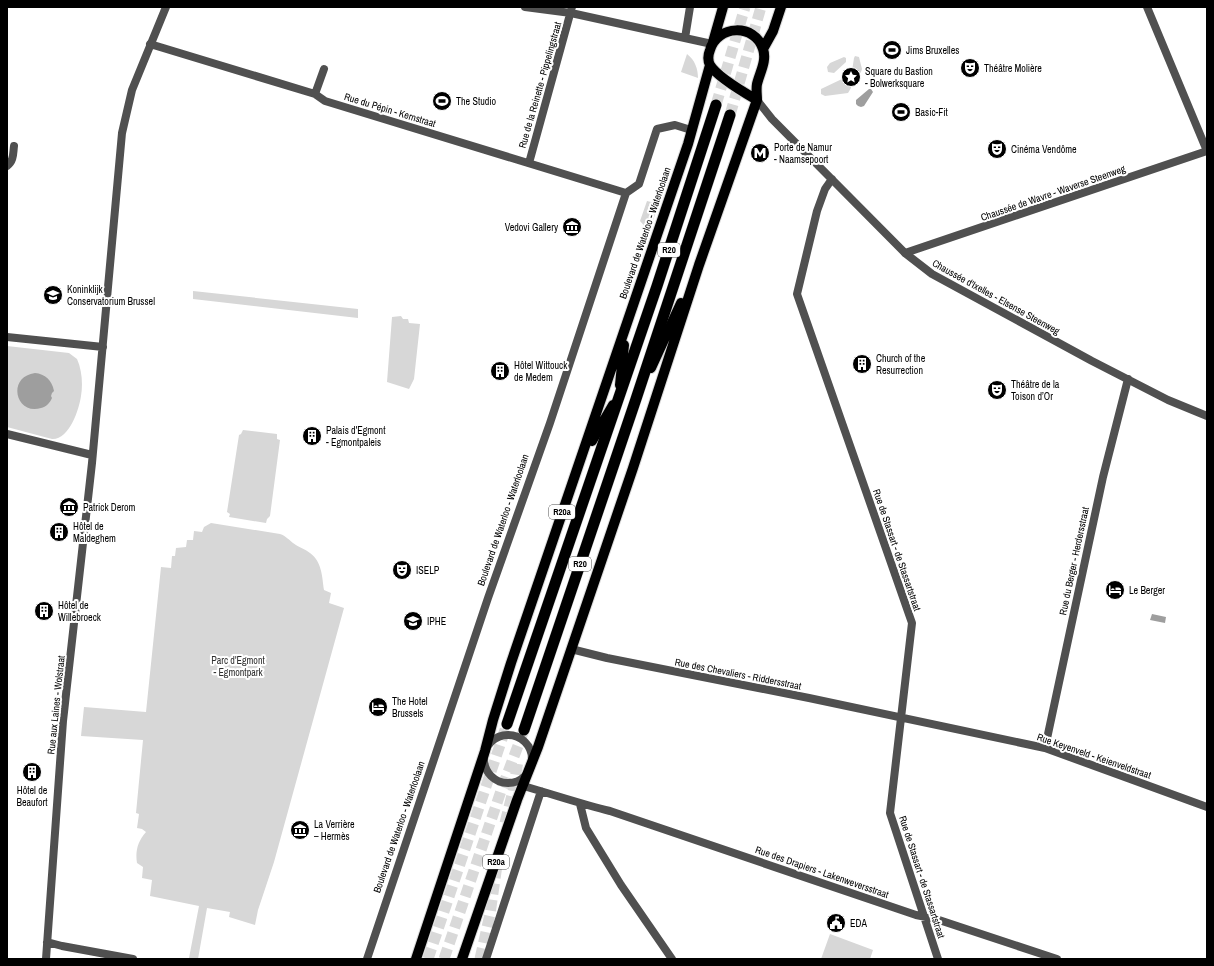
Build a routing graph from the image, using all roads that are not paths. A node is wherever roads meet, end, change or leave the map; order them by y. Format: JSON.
{"nodes":[{"id":1,"x":166,"y":7,"type":"edge"},
{"id":2,"x":525,"y":7,"type":"edge"},
{"id":3,"x":690,"y":7,"type":"edge"},
{"id":4,"x":723,"y":7,"type":"edge"},
{"id":5,"x":781,"y":7,"type":"edge"},
{"id":6,"x":1147,"y":7,"type":"edge"},
{"id":7,"x":544,"y":8,"type":"edge"},
{"id":8,"x":571,"y":10,"type":"edge"},
{"id":9,"x":685,"y":38,"type":"junction"},
{"id":10,"x":150,"y":44,"type":"junction"},
{"id":11,"x":712,"y":44,"type":"junction"},
{"id":12,"x":763,"y":49,"type":"junction"},
{"id":13,"x":710,"y":65,"type":"junction"},
{"id":14,"x":324,"y":69,"type":"dead end"},
{"id":15,"x":757,"y":86,"type":"junction"},
{"id":16,"x":315,"y":94,"type":"junction"},
{"id":17,"x":746,"y":94,"type":"junction"},
{"id":18,"x":757,"y":100,"type":"junction"},
{"id":19,"x":716,"y":105,"type":"tunnel mouth"},
{"id":20,"x":730,"y":115,"type":"tunnel mouth"},
{"id":21,"x":691,"y":130,"type":"junction"},
{"id":22,"x":14,"y":146,"type":"dead end"},
{"id":23,"x":1207,"y":151,"type":"edge"},
{"id":24,"x":529,"y":163,"type":"junction"},
{"id":25,"x":7,"y":166,"type":"edge"},
{"id":26,"x":832,"y":179,"type":"junction"},
{"id":27,"x":626,"y":193,"type":"junction"},
{"id":28,"x":905,"y":253,"type":"junction"},
{"id":29,"x":699,"y":265,"type":"junction"},
{"id":30,"x":625,"y":329,"type":"junction"},
{"id":31,"x":7,"y":337,"type":"edge"},
{"id":32,"x":103,"y":347,"type":"junction"},
{"id":33,"x":1128,"y":379,"type":"junction"},
{"id":34,"x":620,"y":394,"type":"junction"},
{"id":35,"x":636,"y":399,"type":"junction"},
{"id":36,"x":1207,"y":416,"type":"edge"},
{"id":37,"x":7,"y":434,"type":"edge"},
{"id":38,"x":92,"y":455,"type":"junction"},
{"id":39,"x":580,"y":461,"type":"junction"},
{"id":40,"x":571,"y":649,"type":"junction"},
{"id":41,"x":901,"y":718,"type":"junction"},
{"id":42,"x":507,"y":724,"type":"tunnel mouth"},
{"id":43,"x":524,"y":730,"type":"tunnel mouth"},
{"id":44,"x":1045,"y":748,"type":"junction"},
{"id":45,"x":485,"y":751,"type":"junction"},
{"id":46,"x":531,"y":766,"type":"junction"},
{"id":47,"x":523,"y":786,"type":"junction"},
{"id":48,"x":541,"y":791,"type":"junction"},
{"id":49,"x":580,"y":804,"type":"junction"},
{"id":50,"x":1207,"y":807,"type":"edge"},
{"id":51,"x":925,"y":917,"type":"junction"},
{"id":52,"x":47,"y":942,"type":"junction"},
{"id":53,"x":46,"y":959,"type":"edge"},
{"id":54,"x":133,"y":959,"type":"edge"},
{"id":55,"x":367,"y":959,"type":"edge"},
{"id":56,"x":416,"y":959,"type":"edge"},
{"id":57,"x":462,"y":959,"type":"edge"},
{"id":58,"x":486,"y":959,"type":"edge"},
{"id":59,"x":672,"y":959,"type":"edge"},
{"id":60,"x":938,"y":959,"type":"edge"},
{"id":61,"x":1057,"y":959,"type":"edge"}],
"edges":[{"from":1,"to":10,"type":"street","name":"Rue aux Laines - Wolstraat"},
{"from":2,"to":7,"type":"street"},
{"from":3,"to":9,"type":"street"},
{"from":4,"to":11,"type":"main road"},
{"from":5,"to":12,"type":"main road"},
{"from":6,"to":23,"type":"street"},
{"from":7,"to":8,"type":"street"},
{"from":8,"to":9,"type":"street"},
{"from":8,"to":24,"type":"street","name":"Rue de la Reinette - Pippelingstraat"},
{"from":9,"to":11,"type":"street"},
{"from":10,"to":16,"type":"street","name":"Rue du Pépin - Kernstraat"},
{"from":10,"to":32,"type":"street","name":"Rue aux Laines - Wolstraat"},
{"from":11,"to":12,"type":"main road"},
{"from":11,"to":13,"type":"main road"},
{"from":12,"to":15,"type":"main road"},
{"from":13,"to":17,"type":"main road"},
{"from":13,"to":21,"type":"main road","name":"Boulevard de Waterloo - Waterloolaan","number":"R20a"},
{"from":14,"to":16,"type":"street"},
{"from":15,"to":17,"type":"main road"},
{"from":15,"to":18,"type":"main road"},
{"from":16,"to":24,"type":"street","name":"Rue du Pépin - Kernstraat"},
{"from":17,"to":18,"type":"main road"},
{"from":18,"to":26,"type":"street","name":"Chaussée d'Ixelles - Elsense Steenweg"},
{"from":18,"to":29,"type":"main road","number":"R20a"},
{"from":19,"to":34,"type":"highway","number":"R20"},
{"from":20,"to":35,"type":"highway","number":"R20"},
{"from":21,"to":27,"type":"street","name":"Boulevard de Waterloo - Waterloolaan"},
{"from":21,"to":30,"type":"main road","name":"Boulevard de Waterloo - Waterloolaan","number":"R20a"},
{"from":22,"to":25,"type":"street"},
{"from":23,"to":28,"type":"street","name":"Chaussée de Wavre - Waverse Steenweg"},
{"from":24,"to":27,"type":"street","name":"Rue du Pépin - Kernstraat"},
{"from":26,"to":28,"type":"street","name":"Chaussée d'Ixelles - Elsense Steenweg"},
{"from":26,"to":41,"type":"street","name":"Rue de Stassart - de Stassartstraat"},
{"from":27,"to":55,"type":"street","name":"Boulevard de Waterloo - Waterloolaan"},
{"from":28,"to":33,"type":"street","name":"Chaussée d'Ixelles - Elsense Steenweg"},
{"from":29,"to":35,"type":"main road"},
{"from":29,"to":40,"type":"main road","number":"R20a"},
{"from":30,"to":34,"type":"main road"},
{"from":30,"to":39,"type":"main road","name":"Boulevard de Waterloo - Waterloolaan","number":"R20a"},
{"from":31,"to":32,"type":"street"},
{"from":32,"to":38,"type":"street","name":"Rue aux Laines - Wolstraat"},
{"from":33,"to":36,"type":"street","name":"Chaussée d'Ixelles - Elsense Steenweg"},
{"from":33,"to":44,"type":"street","name":"Rue du Berger - Herdersstraat"},
{"from":34,"to":39,"type":"main road"},
{"from":34,"to":42,"type":"highway","number":"R20"},
{"from":35,"to":43,"type":"highway","number":"R20"},
{"from":37,"to":38,"type":"street"},
{"from":38,"to":52,"type":"street","name":"Rue aux Laines - Wolstraat"},
{"from":39,"to":45,"type":"main road","name":"Boulevard de Waterloo - Waterloolaan","number":"R20a"},
{"from":40,"to":41,"type":"street","name":"Rue des Chevaliers - Riddersstraat"},
{"from":40,"to":46,"type":"main road","number":"R20a"},
{"from":41,"to":44,"type":"street","name":"Rue Keyenveld - Keienveldstraat"},
{"from":41,"to":51,"type":"street","name":"Rue de Stassart - de Stassartstraat"},
{"from":44,"to":50,"type":"street","name":"Rue Keyenveld - Keienveldstraat"},
{"from":45,"to":46,"type":"street"},
{"from":45,"to":46,"type":"street"},
{"from":45,"to":56,"type":"main road","name":"Boulevard de Waterloo - Waterloolaan","number":"R20a"},
{"from":46,"to":47,"type":"main road","number":"R20a"},
{"from":47,"to":48,"type":"street","name":"Rue des Drapiers - Lakenweversstraat"},
{"from":47,"to":57,"type":"main road","number":"R20a"},
{"from":48,"to":49,"type":"street","name":"Rue des Drapiers - Lakenweversstraat"},
{"from":48,"to":58,"type":"street"},
{"from":49,"to":51,"type":"street","name":"Rue des Drapiers - Lakenweversstraat"},
{"from":49,"to":59,"type":"street"},
{"from":51,"to":60,"type":"street","name":"Rue de Stassart - de Stassartstraat"},
{"from":51,"to":61,"type":"street","name":"Rue des Drapiers - Lakenweversstraat"},
{"from":52,"to":53,"type":"street","name":"Rue aux Laines - Wolstraat"},
{"from":52,"to":54,"type":"street"}]}
